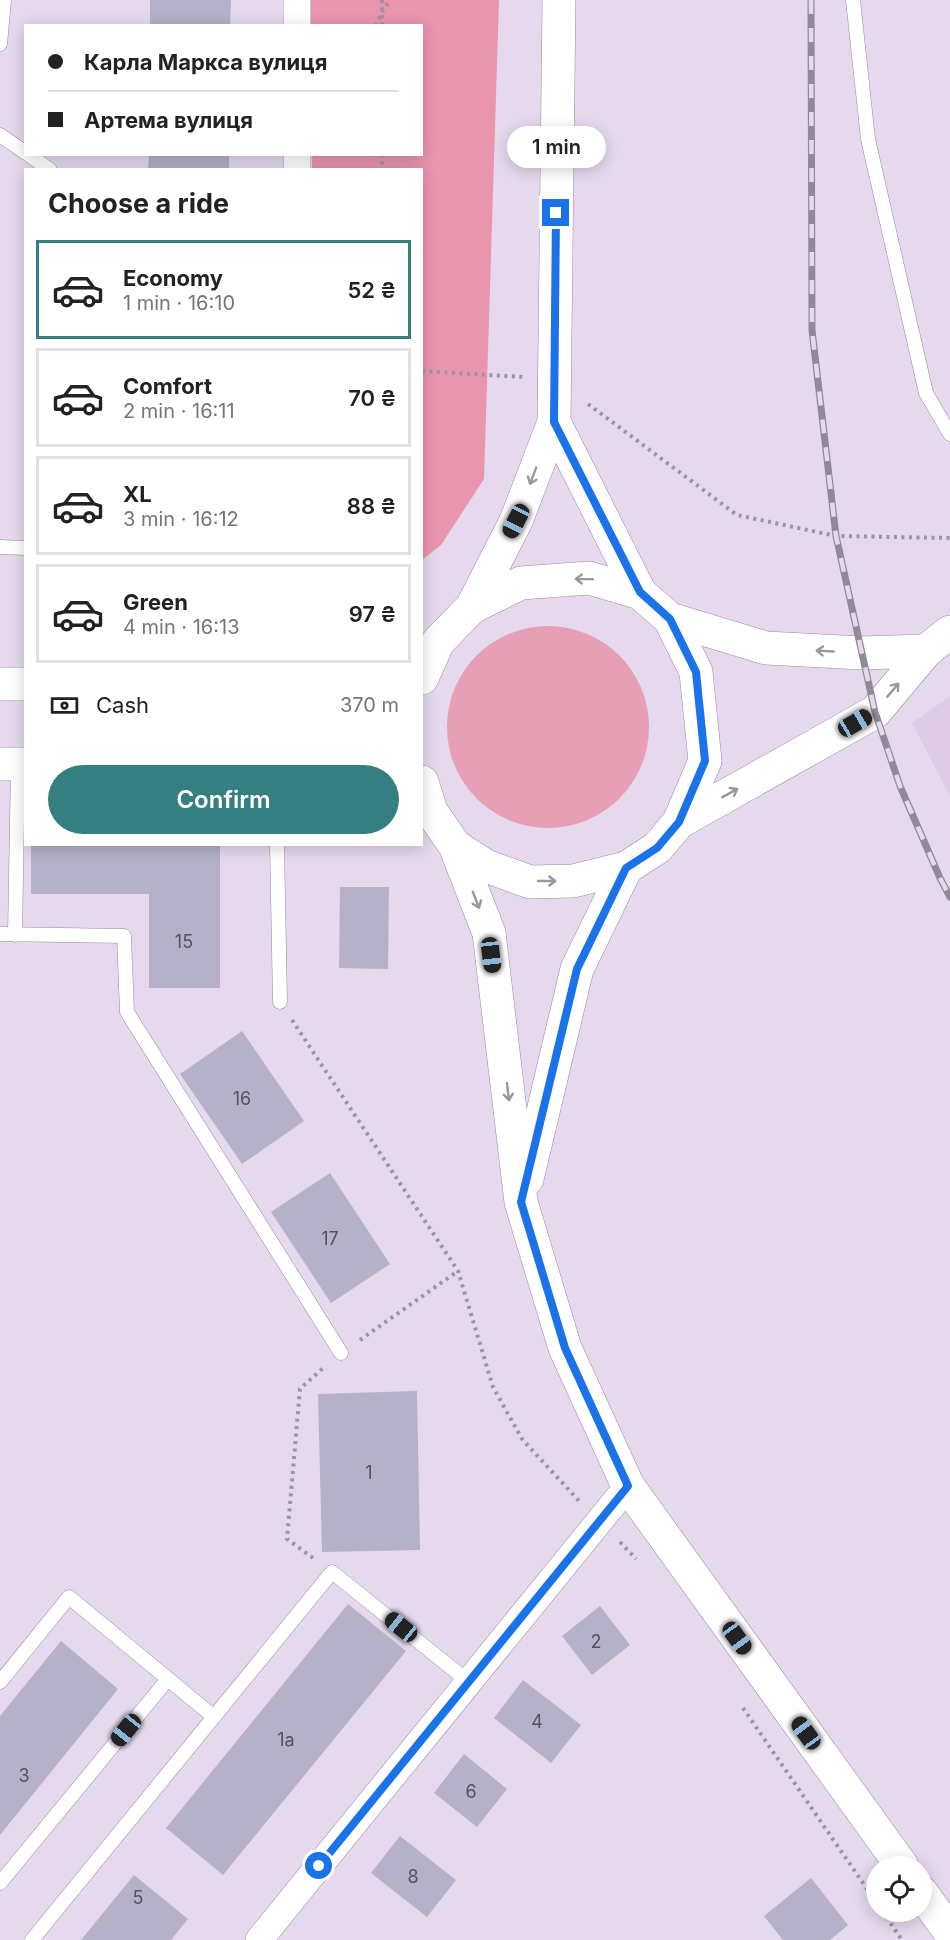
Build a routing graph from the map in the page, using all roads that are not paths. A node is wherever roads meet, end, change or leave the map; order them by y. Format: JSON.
{"nodes":[{"id":1,"x":4,"y":0,"type":"edge"},
{"id":2,"x":297,"y":0,"type":"edge"},
{"id":3,"x":559,"y":0,"type":"edge"},
{"id":4,"x":853,"y":0,"type":"edge"},
{"id":5,"x":297,"y":24,"type":"edge"},
{"id":6,"x":0,"y":44,"type":"edge"},
{"id":7,"x":0,"y":135,"type":"edge"},
{"id":8,"x":24,"y":152,"type":"edge"},
{"id":9,"x":30,"y":156,"type":"edge"},
{"id":10,"x":47,"y":168,"type":"edge"},
{"id":11,"x":554,"y":422,"type":"junction"},
{"id":12,"x":950,"y":434,"type":"edge"},
{"id":13,"x":0,"y":547,"type":"edge"},
{"id":14,"x":24,"y":548,"type":"edge"},
{"id":15,"x":640,"y":592,"type":"junction"},
{"id":16,"x":472,"y":607,"type":"junction"},
{"id":17,"x":670,"y":619,"type":"junction"},
{"id":18,"x":938,"y":641,"type":"edge"},
{"id":19,"x":430,"y":644,"type":"edge"},
{"id":20,"x":423,"y":674,"type":"edge"},
{"id":21,"x":0,"y":684,"type":"edge"},
{"id":22,"x":24,"y":684,"type":"edge"},
{"id":23,"x":14,"y":764,"type":"edge"},
{"id":24,"x":425,"y":800,"type":"edge"},
{"id":25,"x":679,"y":822,"type":"junction"},
{"id":26,"x":277,"y":846,"type":"edge"},
{"id":27,"x":455,"y":846,"type":"junction"},
{"id":28,"x":626,"y":868,"type":"junction"},
{"id":29,"x":0,"y":934,"type":"edge"},
{"id":30,"x":15,"y":935,"type":"junction"},
{"id":31,"x":280,"y":1002,"type":"road end"},
{"id":32,"x":521,"y":1202,"type":"junction"},
{"id":33,"x":341,"y":1353,"type":"road end"},
{"id":34,"x":628,"y":1486,"type":"junction"},
{"id":35,"x":168,"y":1679,"type":"junction"},
{"id":36,"x":0,"y":1682,"type":"edge"},
{"id":37,"x":469,"y":1682,"type":"junction"},
{"id":38,"x":214,"y":1717,"type":"junction"},
{"id":39,"x":895,"y":1856,"type":"edge"},
{"id":40,"x":0,"y":1883,"type":"edge"},
{"id":41,"x":932,"y":1910,"type":"edge"},
{"id":42,"x":947,"y":1934,"type":"edge"},
{"id":43,"x":32,"y":1940,"type":"edge"},
{"id":44,"x":259,"y":1940,"type":"edge"}],
"edges":[{"from":1,"to":6,"type":"lane"},
{"from":2,"to":5,"type":"street"},
{"from":3,"to":11,"type":"main road"},
{"from":4,"to":12,"type":"lane"},
{"from":7,"to":8,"type":"lane"},
{"from":9,"to":10,"type":"lane"},
{"from":11,"to":15,"type":"main road"},
{"from":11,"to":16,"type":"main road","one_way":true},
{"from":13,"to":14,"type":"lane"},
{"from":15,"to":16,"type":"main road","one_way":true},
{"from":15,"to":17,"type":"main road"},
{"from":16,"to":19,"type":"main road"},
{"from":18,"to":17,"type":"main road","one_way":true},
{"from":17,"to":25,"type":"main road"},
{"from":25,"to":18,"type":"main road","one_way":true},
{"from":19,"to":20,"type":"main road"},
{"from":21,"to":22,"type":"main road"},
{"from":23,"to":30,"type":"lane"},
{"from":24,"to":27,"type":"main road"},
{"from":25,"to":28,"type":"main road"},
{"from":26,"to":31,"type":"lane"},
{"from":27,"to":28,"type":"main road","one_way":true},
{"from":27,"to":32,"type":"main road","one_way":true},
{"from":28,"to":32,"type":"main road"},
{"from":29,"to":30,"type":"lane"},
{"from":30,"to":33,"type":"lane"},
{"from":32,"to":34,"type":"main road"},
{"from":34,"to":37,"type":"street"},
{"from":34,"to":39,"type":"main road"},
{"from":35,"to":36,"type":"lane"},
{"from":35,"to":38,"type":"lane"},
{"from":35,"to":40,"type":"lane"},
{"from":37,"to":38,"type":"lane"},
{"from":37,"to":44,"type":"street"},
{"from":38,"to":43,"type":"lane"},
{"from":41,"to":42,"type":"main road"}]}
